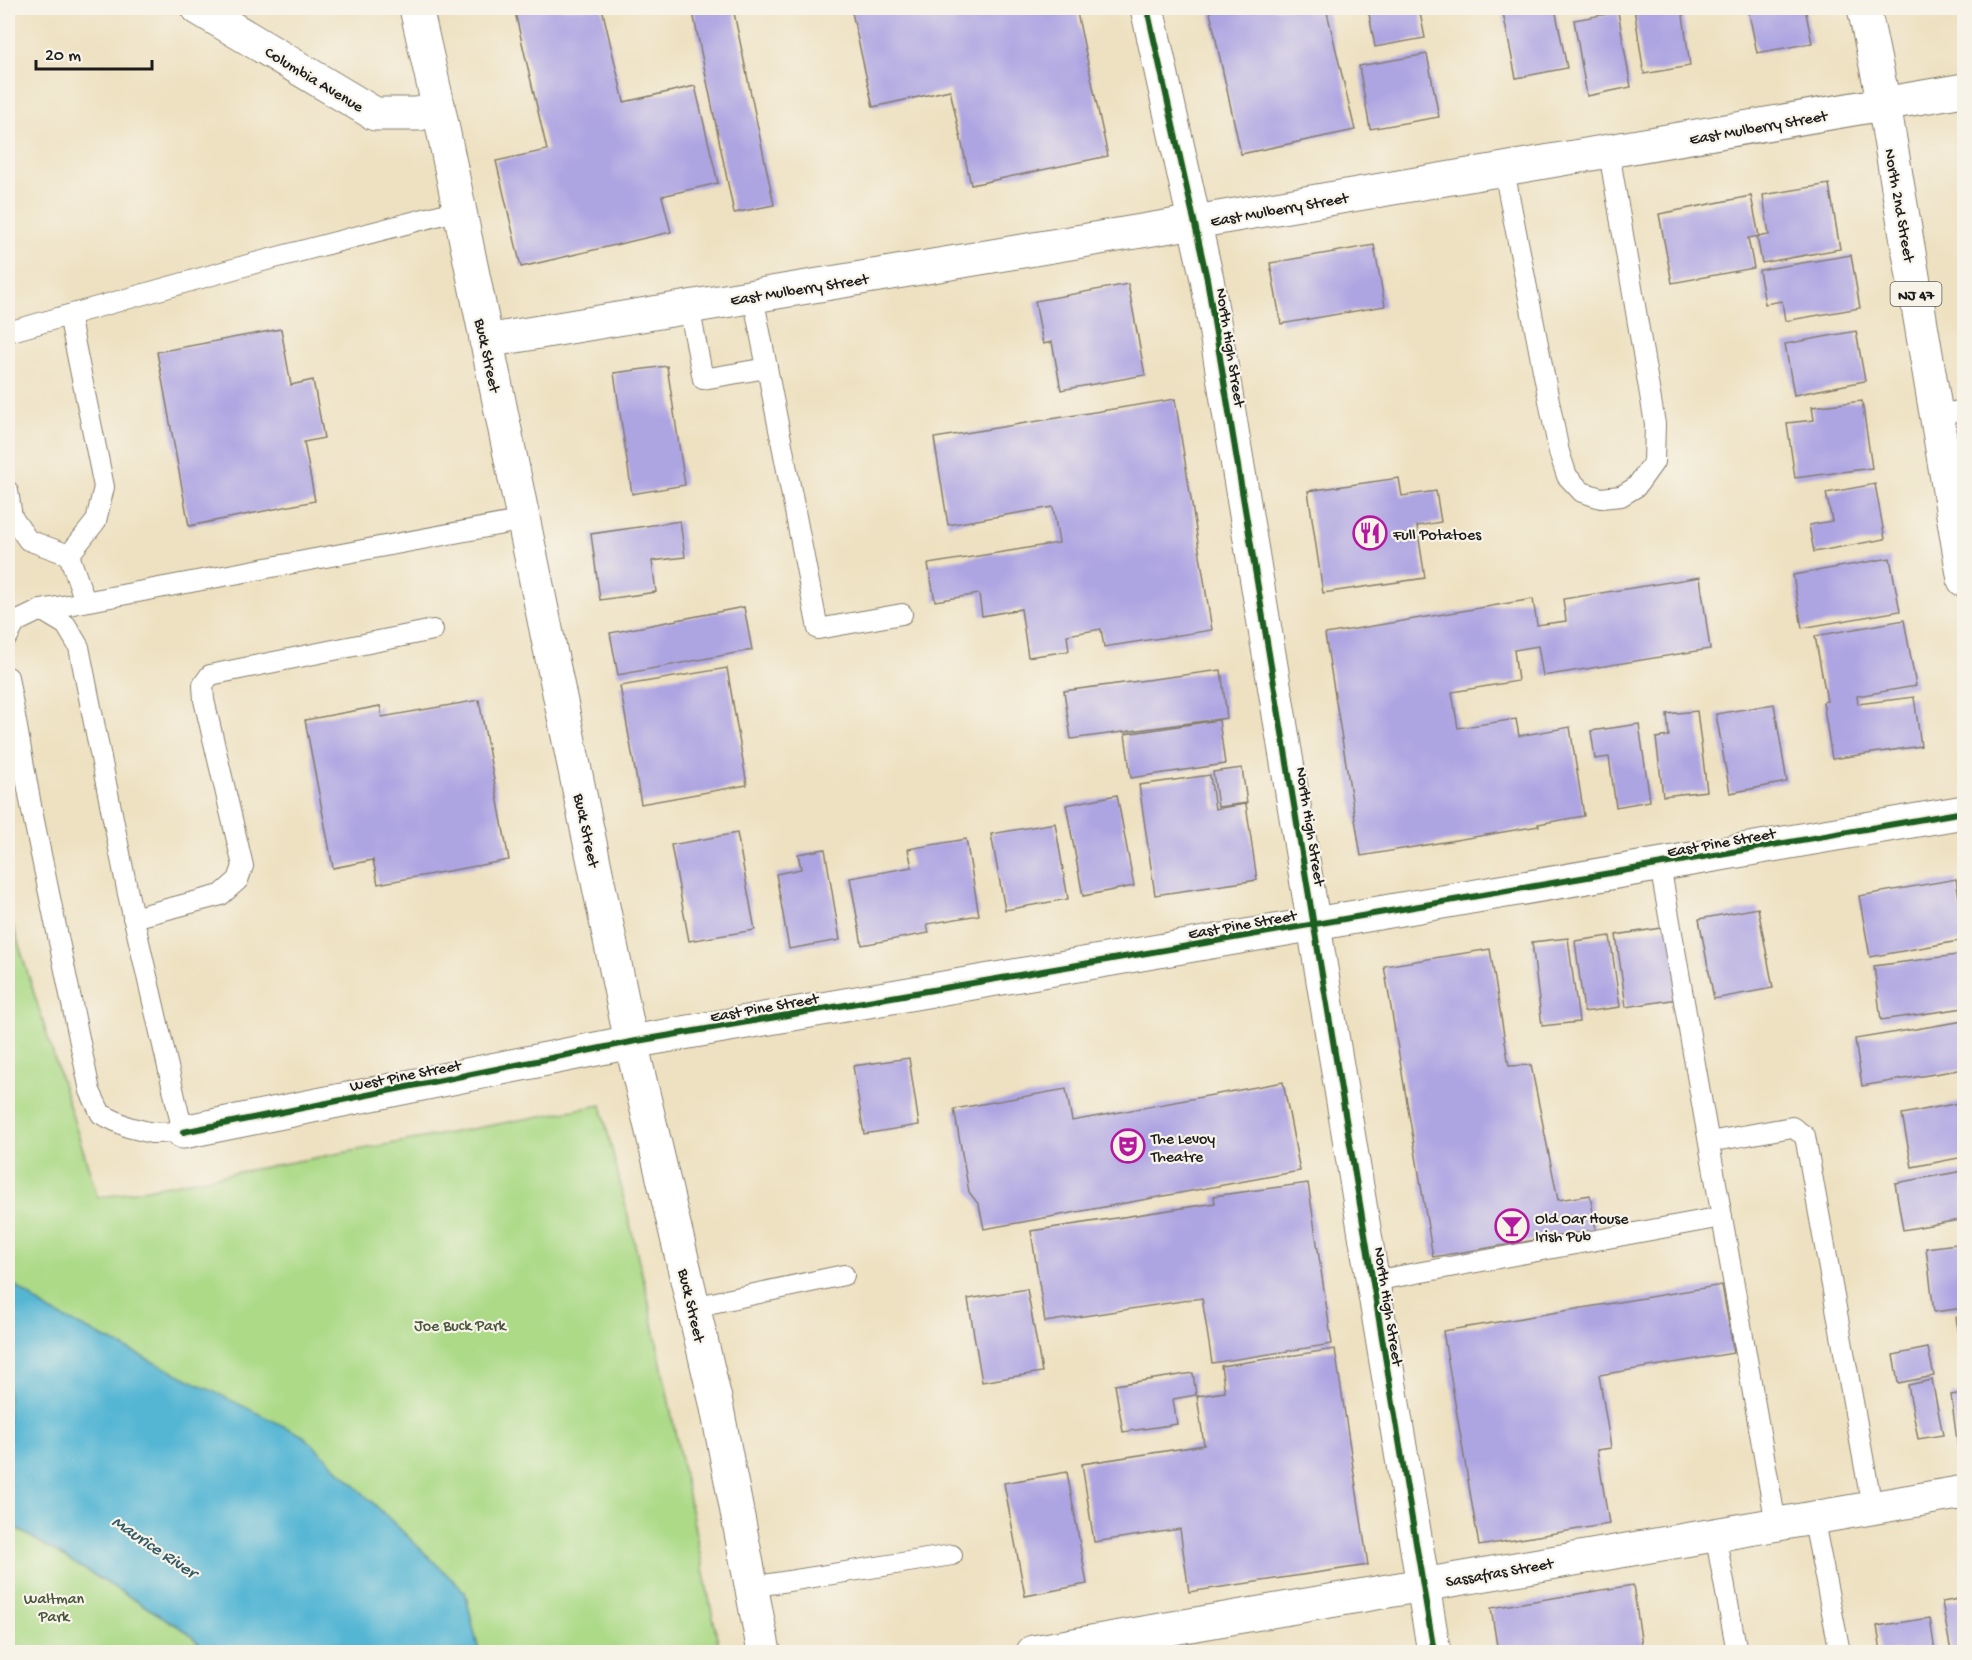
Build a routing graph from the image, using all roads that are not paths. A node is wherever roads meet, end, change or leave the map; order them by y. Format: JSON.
{"nodes":[{"id":1,"x":198,"y":8,"type":"edge"},
{"id":2,"x":416,"y":8,"type":"edge"},
{"id":3,"x":1147,"y":8,"type":"edge"},
{"id":4,"x":1864,"y":8,"type":"edge"},
{"id":5,"x":1965,"y":90,"type":"edge"},
{"id":6,"x":1884,"y":104,"type":"junction"},
{"id":7,"x":438,"y":105,"type":"junction"},
{"id":8,"x":1609,"y":152,"type":"junction"},
{"id":9,"x":1504,"y":170,"type":"junction"},
{"id":10,"x":459,"y":210,"type":"junction"},
{"id":11,"x":1195,"y":222,"type":"junction"},
{"id":12,"x":753,"y":296,"type":"junction"},
{"id":13,"x":689,"y":306,"type":"junction"},
{"id":14,"x":69,"y":315,"type":"junction"},
{"id":15,"x":8,"y":332,"type":"edge"},
{"id":16,"x":486,"y":340,"type":"junction"},
{"id":17,"x":767,"y":368,"type":"junction"},
{"id":18,"x":1951,"y":412,"type":"edge"},
{"id":19,"x":8,"y":491,"type":"edge"},
{"id":20,"x":524,"y":520,"type":"junction"},
{"id":21,"x":69,"y":555,"type":"junction"},
{"id":22,"x":1965,"y":580,"type":"edge"},
{"id":23,"x":85,"y":601,"type":"junction"},
{"id":24,"x":41,"y":610,"type":"junction"},
{"id":25,"x":902,"y":614,"type":"dead end"},
{"id":26,"x":433,"y":630,"type":"dead end"},
{"id":27,"x":8,"y":636,"type":"edge"},
{"id":28,"x":8,"y":677,"type":"edge"},
{"id":29,"x":1965,"y":812,"type":"edge"},
{"id":30,"x":1660,"y":865,"type":"junction"},
{"id":31,"x":133,"y":918,"type":"junction"},
{"id":32,"x":1314,"y":924,"type":"junction"},
{"id":33,"x":631,"y":1042,"type":"junction"},
{"id":34,"x":183,"y":1132,"type":"junction"},
{"id":35,"x":1709,"y":1142,"type":"junction"},
{"id":36,"x":1722,"y":1217,"type":"junction"},
{"id":37,"x":844,"y":1275,"type":"dead end"},
{"id":38,"x":1373,"y":1281,"type":"junction"},
{"id":39,"x":693,"y":1307,"type":"junction"},
{"id":40,"x":1965,"y":1492,"type":"edge"},
{"id":41,"x":1872,"y":1507,"type":"junction"},
{"id":42,"x":1813,"y":1517,"type":"junction"},
{"id":43,"x":1776,"y":1524,"type":"junction"},
{"id":44,"x":1715,"y":1534,"type":"junction"},
{"id":45,"x":952,"y":1555,"type":"dead end"},
{"id":46,"x":1423,"y":1584,"type":"junction"},
{"id":47,"x":751,"y":1587,"type":"junction"},
{"id":48,"x":1070,"y":1649,"type":"edge"},
{"id":49,"x":764,"y":1653,"type":"edge"},
{"id":50,"x":1033,"y":1653,"type":"edge"},
{"id":51,"x":1434,"y":1653,"type":"edge"},
{"id":52,"x":1737,"y":1653,"type":"edge"},
{"id":53,"x":1840,"y":1653,"type":"edge"}],
"edges":[{"from":1,"to":7,"type":"street","name":"Columbia Avenue"},
{"from":2,"to":7,"type":"street","name":"Buck Street"},
{"from":3,"to":11,"type":"street","name":"North High Street"},
{"from":4,"to":6,"type":"street","name":"North 2nd Street","number":"NJ 47"},
{"from":5,"to":6,"type":"street","name":"East Mulberry Street"},
{"from":6,"to":8,"type":"street","name":"East Mulberry Street"},
{"from":6,"to":18,"type":"street","name":"North 2nd Street","number":"NJ 47"},
{"from":7,"to":10,"type":"street","name":"Buck Street"},
{"from":8,"to":9,"type":"street","name":"East Mulberry Street"},
{"from":8,"to":9,"type":"lane"},
{"from":9,"to":11,"type":"street","name":"East Mulberry Street"},
{"from":10,"to":14,"type":"lane"},
{"from":10,"to":16,"type":"street","name":"Buck Street"},
{"from":11,"to":12,"type":"street","name":"East Mulberry Street"},
{"from":11,"to":32,"type":"street","name":"North High Street"},
{"from":12,"to":13,"type":"street","name":"East Mulberry Street"},
{"from":12,"to":17,"type":"lane"},
{"from":13,"to":16,"type":"street","name":"East Mulberry Street"},
{"from":13,"to":17,"type":"lane"},
{"from":14,"to":15,"type":"lane"},
{"from":14,"to":21,"type":"lane"},
{"from":16,"to":20,"type":"street","name":"Buck Street"},
{"from":17,"to":25,"type":"lane"},
{"from":18,"to":22,"type":"street","name":"North 2nd Street","number":"NJ 47"},
{"from":19,"to":21,"type":"lane"},
{"from":20,"to":23,"type":"lane"},
{"from":20,"to":33,"type":"street","name":"Buck Street"},
{"from":21,"to":23,"type":"lane"},
{"from":23,"to":24,"type":"lane"},
{"from":24,"to":27,"type":"lane"},
{"from":24,"to":31,"type":"lane"},
{"from":26,"to":31,"type":"lane"},
{"from":28,"to":34,"type":"lane"},
{"from":29,"to":30,"type":"street","name":"East Pine Street"},
{"from":30,"to":32,"type":"street","name":"East Pine Street"},
{"from":30,"to":35,"type":"lane"},
{"from":31,"to":34,"type":"lane"},
{"from":32,"to":33,"type":"street","name":"East Pine Street"},
{"from":32,"to":38,"type":"street","name":"North High Street"},
{"from":33,"to":34,"type":"street","name":"West Pine Street"},
{"from":33,"to":39,"type":"street","name":"Buck Street"},
{"from":35,"to":36,"type":"lane"},
{"from":35,"to":41,"type":"lane"},
{"from":36,"to":38,"type":"lane"},
{"from":36,"to":43,"type":"lane"},
{"from":37,"to":39,"type":"lane"},
{"from":38,"to":46,"type":"street","name":"North High Street"},
{"from":39,"to":47,"type":"street","name":"Buck Street"},
{"from":40,"to":41,"type":"street","name":"Sassafras Street"},
{"from":41,"to":42,"type":"street","name":"Sassafras Street"},
{"from":42,"to":43,"type":"street","name":"Sassafras Street"},
{"from":42,"to":53,"type":"lane"},
{"from":43,"to":44,"type":"street","name":"Sassafras Street"},
{"from":44,"to":46,"type":"street","name":"Sassafras Street"},
{"from":44,"to":52,"type":"lane"},
{"from":45,"to":47,"type":"lane"},
{"from":46,"to":48,"type":"street","name":"Sassafras Street"},
{"from":46,"to":51,"type":"street","name":"North High Street"},
{"from":47,"to":49,"type":"street","name":"Buck Street"},
{"from":48,"to":50,"type":"street","name":"Sassafras Street"}]}
